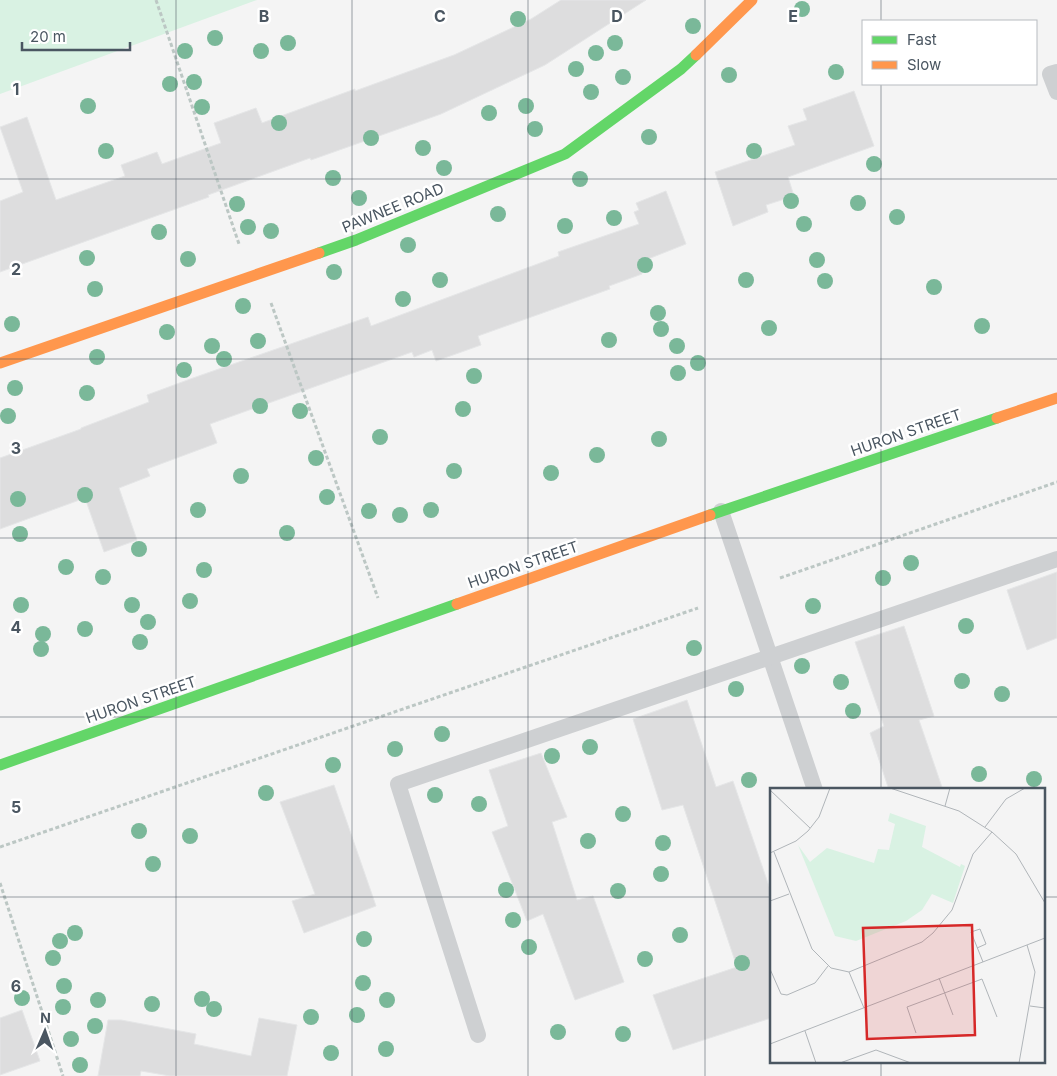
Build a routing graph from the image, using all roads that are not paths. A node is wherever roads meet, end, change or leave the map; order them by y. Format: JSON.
{"nodes":[{"id":1,"x":752,"y":0,"type":"edge"},
{"id":2,"x":1057,"y":72,"type":"edge"},
{"id":3,"x":1057,"y":92,"type":"edge"},
{"id":4,"x":0,"y":363,"type":"edge"},
{"id":5,"x":1057,"y":398,"type":"edge"},
{"id":6,"x":721,"y":511,"type":"junction"},
{"id":7,"x":1057,"y":559,"type":"edge"},
{"id":8,"x":770,"y":657,"type":"junction"},
{"id":9,"x":0,"y":765,"type":"edge"},
{"id":10,"x":814,"y":788,"type":"edge"},
{"id":11,"x":478,"y":1035,"type":"dead end"}],
"edges":[{"from":1,"to":4,"type":"main road","name":"PAWNEE ROAD"},
{"from":2,"to":3,"type":"lane"},
{"from":5,"to":6,"type":"main road","name":"HURON STREET"},
{"from":6,"to":8,"type":"lane"},
{"from":6,"to":9,"type":"main road","name":"HURON STREET"},
{"from":7,"to":8,"type":"lane"},
{"from":8,"to":10,"type":"lane"},
{"from":8,"to":11,"type":"lane"}]}
